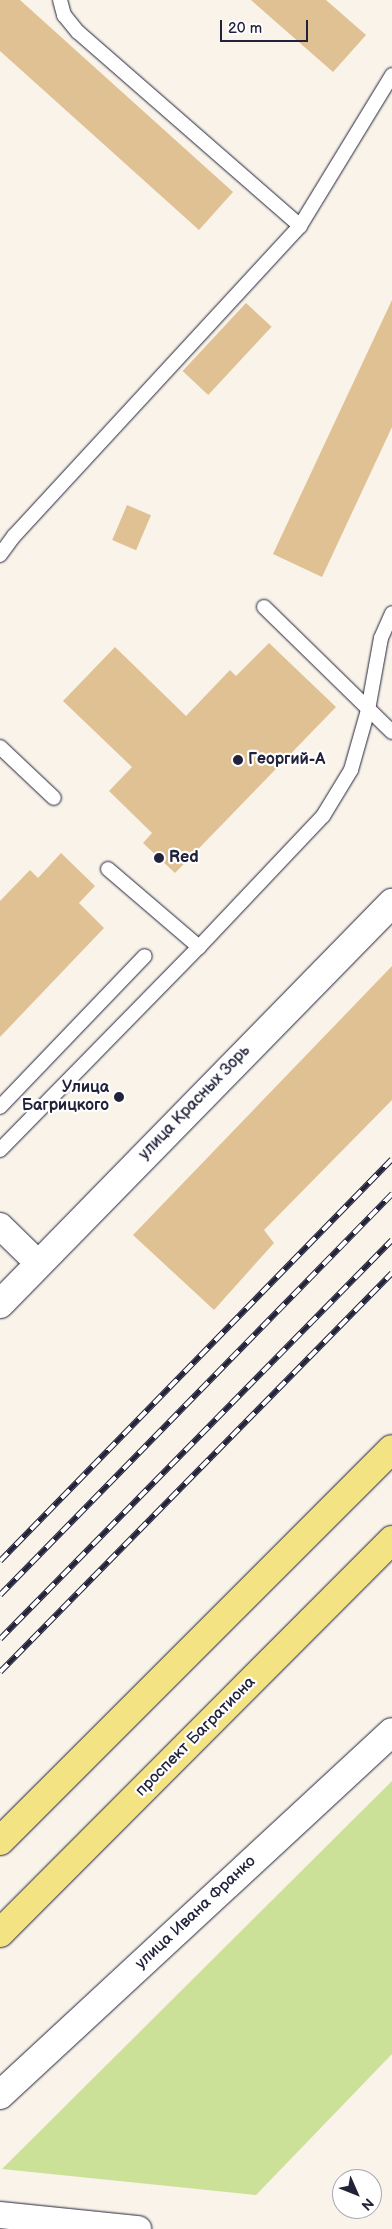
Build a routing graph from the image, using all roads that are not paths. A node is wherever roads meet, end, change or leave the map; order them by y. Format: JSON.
{"nodes":[{"id":1,"x":60,"y":0,"type":"edge"},
{"id":2,"x":392,"y":75,"type":"edge"},
{"id":3,"x":300,"y":226,"type":"junction"},
{"id":4,"x":0,"y":555,"type":"edge"},
{"id":5,"x":264,"y":607,"type":"dead end"},
{"id":6,"x":392,"y":613,"type":"edge"},
{"id":7,"x":368,"y":710,"type":"junction"},
{"id":8,"x":392,"y":732,"type":"edge"},
{"id":9,"x":0,"y":746,"type":"edge"},
{"id":10,"x":54,"y":798,"type":"dead end"},
{"id":11,"x":108,"y":869,"type":"dead end"},
{"id":12,"x":392,"y":903,"type":"edge"},
{"id":13,"x":200,"y":947,"type":"junction"},
{"id":14,"x":145,"y":956,"type":"dead end"},
{"id":15,"x":0,"y":1107,"type":"edge"},
{"id":16,"x":0,"y":1150,"type":"edge"},
{"id":17,"x":0,"y":1226,"type":"edge"},
{"id":18,"x":39,"y":1264,"type":"junction"},
{"id":19,"x":0,"y":1304,"type":"edge"},
{"id":20,"x":392,"y":1449,"type":"edge"},
{"id":21,"x":392,"y":1540,"type":"edge"},
{"id":22,"x":392,"y":1732,"type":"edge"},
{"id":23,"x":0,"y":1841,"type":"edge"},
{"id":24,"x":0,"y":1933,"type":"edge"},
{"id":25,"x":0,"y":2095,"type":"edge"},
{"id":26,"x":0,"y":2215,"type":"edge"},
{"id":27,"x":138,"y":2229,"type":"edge"}],
"edges":[{"from":1,"to":3,"type":"lane"},
{"from":2,"to":3,"type":"lane"},
{"from":3,"to":4,"type":"lane"},
{"from":5,"to":7,"type":"lane"},
{"from":6,"to":7,"type":"lane"},
{"from":7,"to":8,"type":"lane"},
{"from":7,"to":13,"type":"lane"},
{"from":9,"to":10,"type":"lane"},
{"from":11,"to":13,"type":"lane"},
{"from":12,"to":18,"type":"street","name":"улица Красных Зорь"},
{"from":13,"to":16,"type":"lane"},
{"from":14,"to":15,"type":"lane"},
{"from":17,"to":18,"type":"street"},
{"from":18,"to":19,"type":"street","name":"улица Красных Зорь"},
{"from":20,"to":23,"type":"main road"},
{"from":21,"to":24,"type":"main road","name":"проспект Багратиона"},
{"from":22,"to":25,"type":"street","name":"улица Ивана Франко"},
{"from":26,"to":27,"type":"street"}]}
